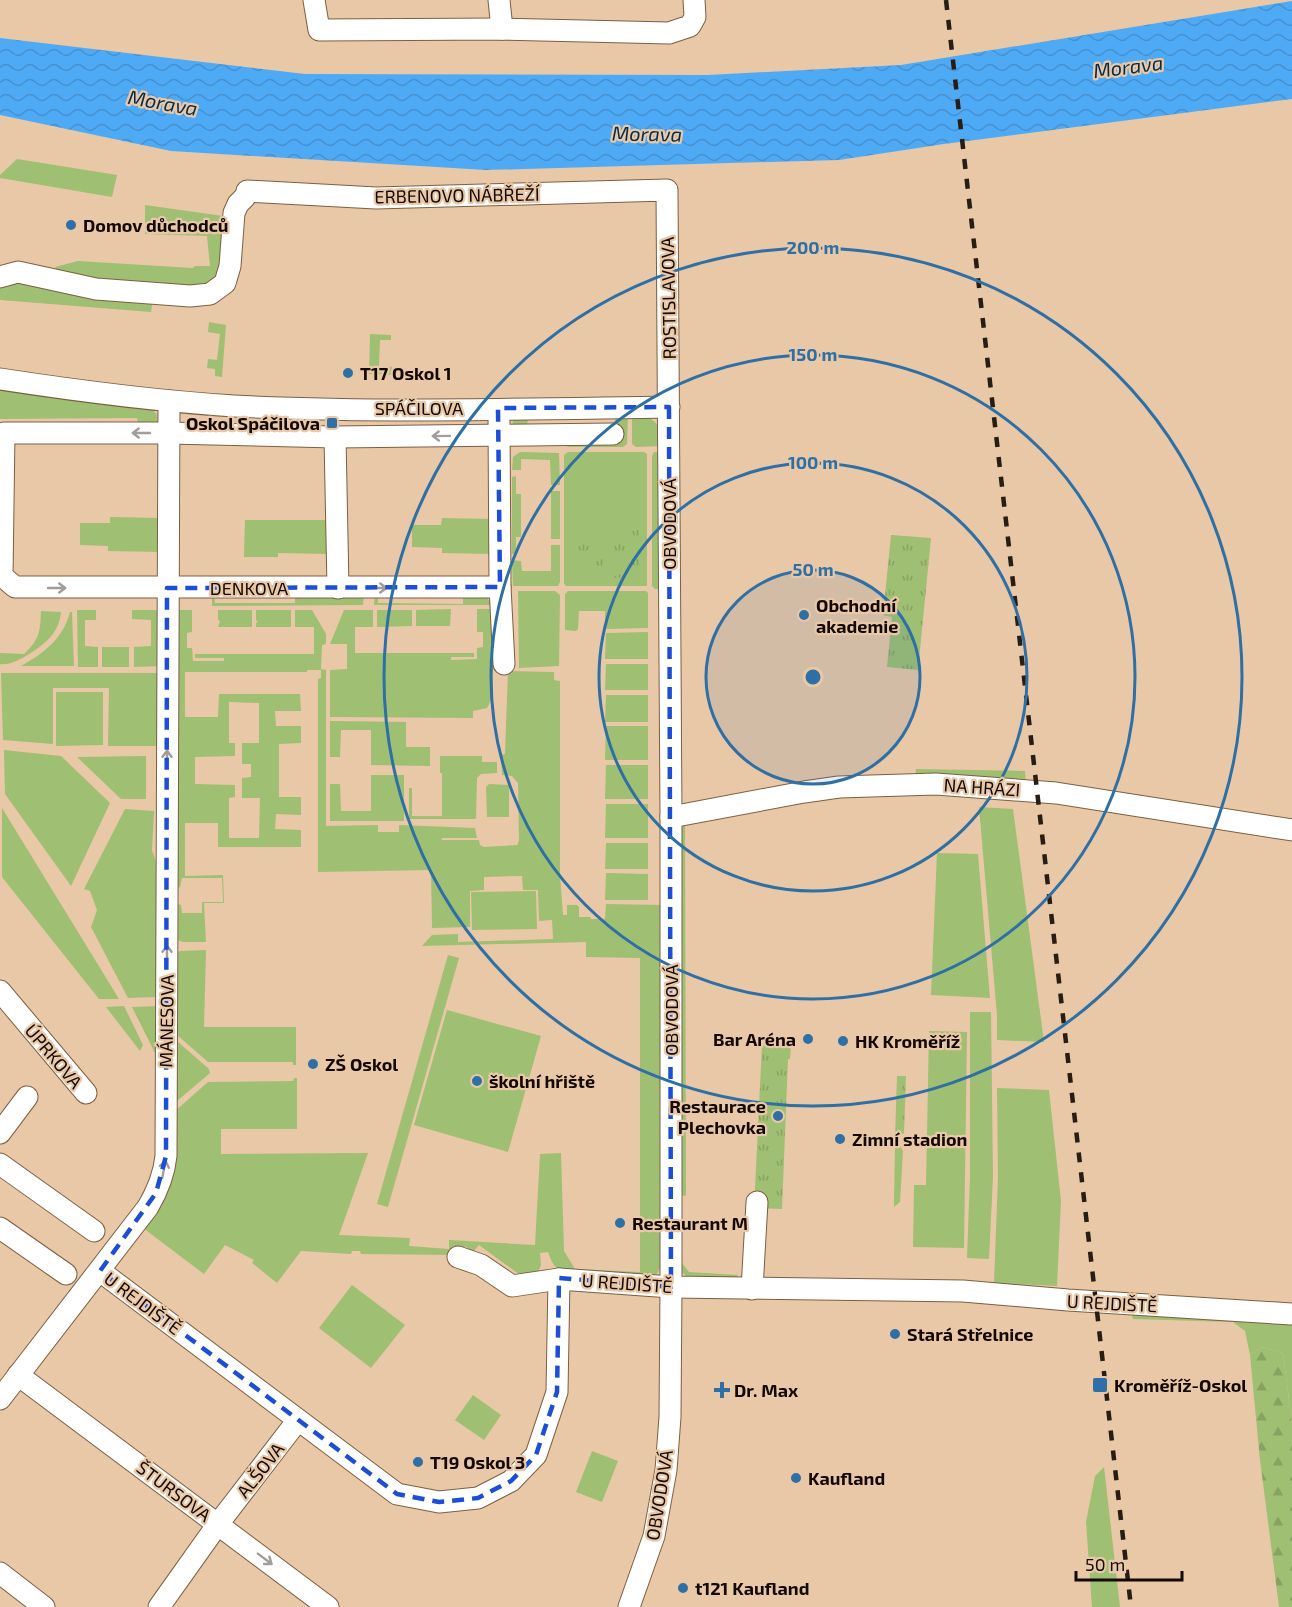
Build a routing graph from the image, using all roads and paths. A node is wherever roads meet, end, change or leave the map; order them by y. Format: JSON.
{"nodes":[{"id":1,"x":314,"y":0,"type":"edge"},
{"id":2,"x":499,"y":0,"type":"edge"},
{"id":3,"x":694,"y":0,"type":"edge"},
{"id":4,"x":502,"y":29,"type":"junction"},
{"id":5,"x":667,"y":190,"type":"joint"},
{"id":6,"x":0,"y":277,"type":"edge"},
{"id":7,"x":0,"y":379,"type":"edge"},
{"id":8,"x":169,"y":401,"type":"junction"},
{"id":9,"x":669,"y":407,"type":"junction"},
{"id":10,"x":498,"y":408,"type":"junction"},
{"id":11,"x":168,"y":433,"type":"junction"},
{"id":12,"x":613,"y":434,"type":"dead end"},
{"id":13,"x":499,"y":435,"type":"junction"},
{"id":14,"x":335,"y":437,"type":"junction"},
{"id":15,"x":2,"y":576,"type":"joint"},
{"id":16,"x":500,"y":587,"type":"junction"},
{"id":17,"x":167,"y":588,"type":"junction"},
{"id":18,"x":339,"y":588,"type":"junction"},
{"id":19,"x":504,"y":664,"type":"dead end"},
{"id":20,"x":671,"y":817,"type":"junction"},
{"id":21,"x":1292,"y":830,"type":"edge"},
{"id":22,"x":0,"y":991,"type":"edge"},
{"id":23,"x":86,"y":1093,"type":"dead end"},
{"id":24,"x":27,"y":1097,"type":"dead end"},
{"id":25,"x":0,"y":1133,"type":"edge"},
{"id":26,"x":0,"y":1164,"type":"edge"},
{"id":27,"x":757,"y":1202,"type":"dead end"},
{"id":28,"x":0,"y":1228,"type":"edge"},
{"id":29,"x":94,"y":1231,"type":"dead end"},
{"id":30,"x":458,"y":1257,"type":"dead end"},
{"id":31,"x":100,"y":1270,"type":"junction"},
{"id":32,"x":66,"y":1274,"type":"dead end"},
{"id":33,"x":559,"y":1279,"type":"junction"},
{"id":34,"x":672,"y":1287,"type":"junction"},
{"id":35,"x":752,"y":1289,"type":"junction"},
{"id":36,"x":1292,"y":1314,"type":"edge"},
{"id":37,"x":18,"y":1375,"type":"junction"},
{"id":38,"x":0,"y":1399,"type":"edge"},
{"id":39,"x":298,"y":1420,"type":"junction"},
{"id":40,"x":218,"y":1524,"type":"junction"},
{"id":41,"x":0,"y":1573,"type":"edge"},
{"id":42,"x":44,"y":1607,"type":"edge"},
{"id":43,"x":159,"y":1607,"type":"edge"},
{"id":44,"x":328,"y":1607,"type":"edge"},
{"id":45,"x":629,"y":1607,"type":"edge"}],
"edges":[{"from":1,"to":4,"type":"street"},
{"from":2,"to":4,"type":"street"},
{"from":3,"to":4,"type":"street"},
{"from":5,"to":6,"type":"street","name":"ERBENOVO NÁBŘEŽÍ"},
{"from":5,"to":9,"type":"street","name":"ROSTISLAVOVA"},
{"from":7,"to":8,"type":"street","name":"SPÁČILOVA"},
{"from":8,"to":10,"type":"street","name":"SPÁČILOVA"},
{"from":8,"to":11,"type":"street"},
{"from":9,"to":10,"type":"street","name":"SPÁČILOVA"},
{"from":9,"to":20,"type":"street","name":"OBVODOVÁ"},
{"from":10,"to":13,"type":"street"},
{"from":11,"to":14,"type":"street","name":"SPÁČILOVA"},
{"from":11,"to":15,"type":"street","name":"SPÁČILOVA","one_way":true},
{"from":11,"to":17,"type":"street"},
{"from":12,"to":13,"type":"street","name":"SPÁČILOVA"},
{"from":13,"to":14,"type":"street","name":"SPÁČILOVA","one_way":true},
{"from":13,"to":16,"type":"street"},
{"from":14,"to":18,"type":"street"},
{"from":15,"to":17,"type":"street","name":"DENKOVA","one_way":true},
{"from":18,"to":16,"type":"street","name":"DENKOVA","one_way":true},
{"from":16,"to":19,"type":"street"},
{"from":17,"to":18,"type":"street","name":"DENKOVA"},
{"from":31,"to":17,"type":"street","name":"MÁNESOVA","one_way":true},
{"from":20,"to":21,"type":"street","name":"NA HRÁZI"},
{"from":20,"to":34,"type":"street","name":"OBVODOVÁ"},
{"from":22,"to":23,"type":"street","name":"ÚPRKOVA"},
{"from":24,"to":25,"type":"street"},
{"from":26,"to":29,"type":"street"},
{"from":27,"to":35,"type":"street"},
{"from":28,"to":32,"type":"street"},
{"from":30,"to":33,"type":"street"},
{"from":31,"to":37,"type":"street","name":"MÁNESOVA"},
{"from":31,"to":39,"type":"street","name":"U REJDIŠTĚ"},
{"from":33,"to":34,"type":"street","name":"U REJDIŠTĚ"},
{"from":33,"to":39,"type":"street","name":"U REJDIŠTĚ"},
{"from":34,"to":35,"type":"street","name":"U REJDIŠTĚ"},
{"from":34,"to":45,"type":"street","name":"OBVODOVÁ"},
{"from":35,"to":36,"type":"street","name":"U REJDIŠTĚ"},
{"from":37,"to":38,"type":"street","name":"MÁNESOVA"},
{"from":37,"to":40,"type":"street","name":"ŠTURSOVA"},
{"from":39,"to":40,"type":"street","name":"ALŠOVA"},
{"from":40,"to":43,"type":"street","name":"ALŠOVA"},
{"from":40,"to":44,"type":"street","name":"ŠTURSOVA","one_way":true},
{"from":41,"to":42,"type":"street"}]}
